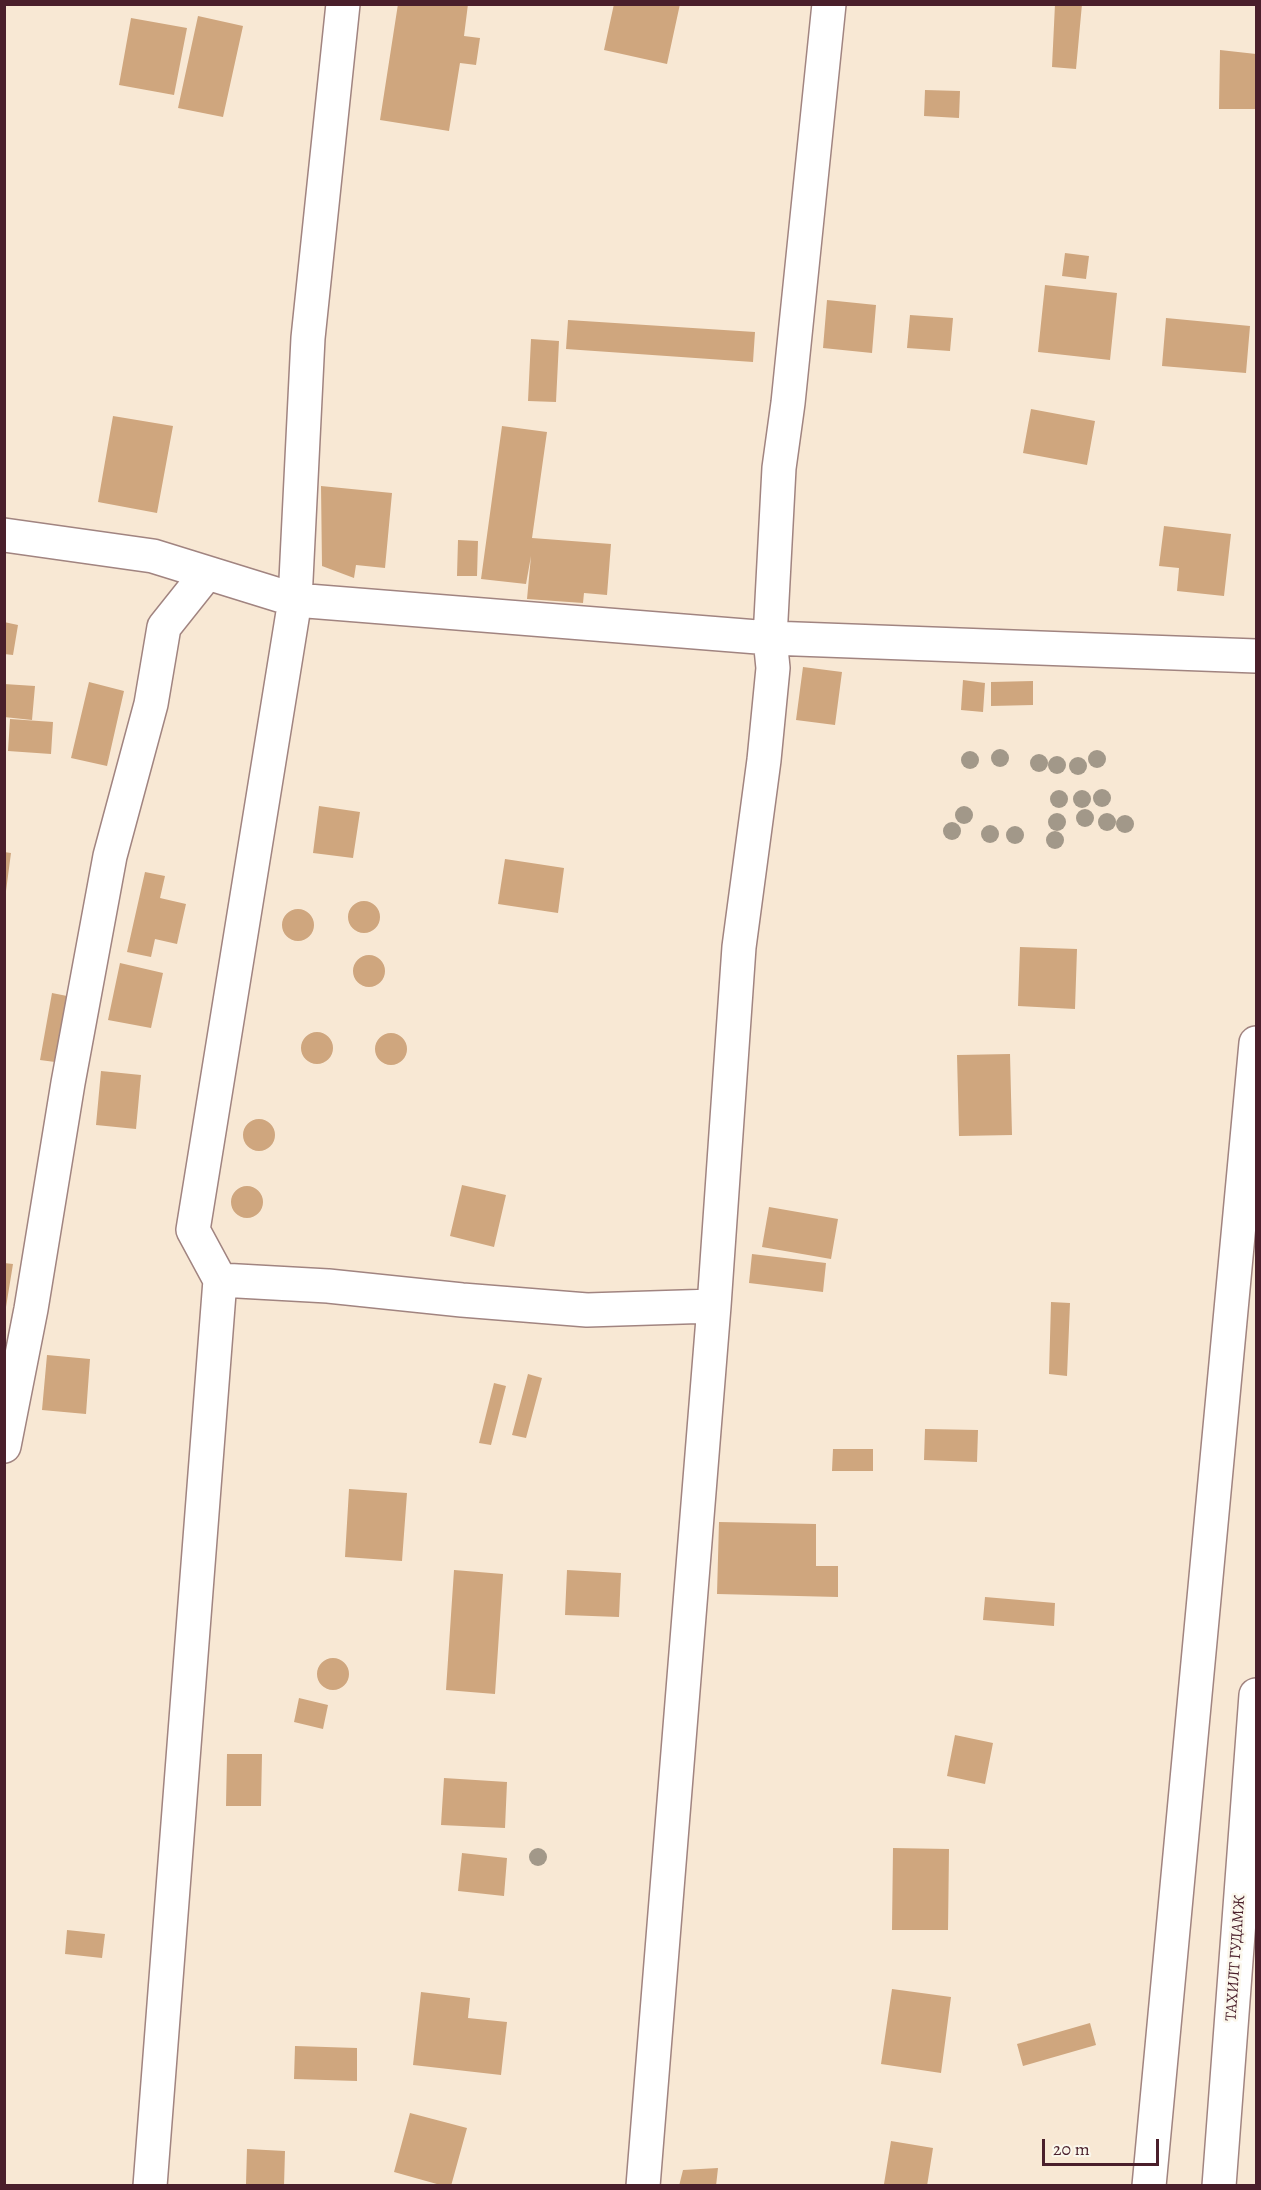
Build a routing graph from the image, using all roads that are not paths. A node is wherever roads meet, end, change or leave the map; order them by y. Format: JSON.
{"nodes":[{"id":1,"x":343,"y":4,"type":"edge"},
{"id":2,"x":829,"y":4,"type":"edge"},
{"id":3,"x":4,"y":535,"type":"edge"},
{"id":4,"x":207,"y":573,"type":"junction"},
{"id":5,"x":296,"y":600,"type":"junction"},
{"id":6,"x":770,"y":638,"type":"junction"},
{"id":7,"x":1257,"y":656,"type":"edge"},
{"id":8,"x":1257,"y":1043,"type":"edge"},
{"id":9,"x":220,"y":1280,"type":"junction"},
{"id":10,"x":714,"y":1306,"type":"junction"},
{"id":11,"x":4,"y":1446,"type":"edge"},
{"id":12,"x":1257,"y":1695,"type":"edge"},
{"id":13,"x":150,"y":2186,"type":"edge"},
{"id":14,"x":643,"y":2186,"type":"edge"},
{"id":15,"x":1149,"y":2186,"type":"edge"},
{"id":16,"x":1219,"y":2186,"type":"edge"}],
"edges":[{"from":1,"to":5,"type":"street"},
{"from":2,"to":6,"type":"street"},
{"from":3,"to":4,"type":"street"},
{"from":4,"to":5,"type":"street"},
{"from":4,"to":11,"type":"street"},
{"from":5,"to":6,"type":"street"},
{"from":5,"to":9,"type":"street"},
{"from":6,"to":7,"type":"street"},
{"from":6,"to":10,"type":"street"},
{"from":8,"to":15,"type":"street"},
{"from":9,"to":10,"type":"street"},
{"from":9,"to":13,"type":"street"},
{"from":10,"to":14,"type":"street"},
{"from":12,"to":16,"type":"street","name":"ТАХИЛТ ГУДАМЖ"}]}
